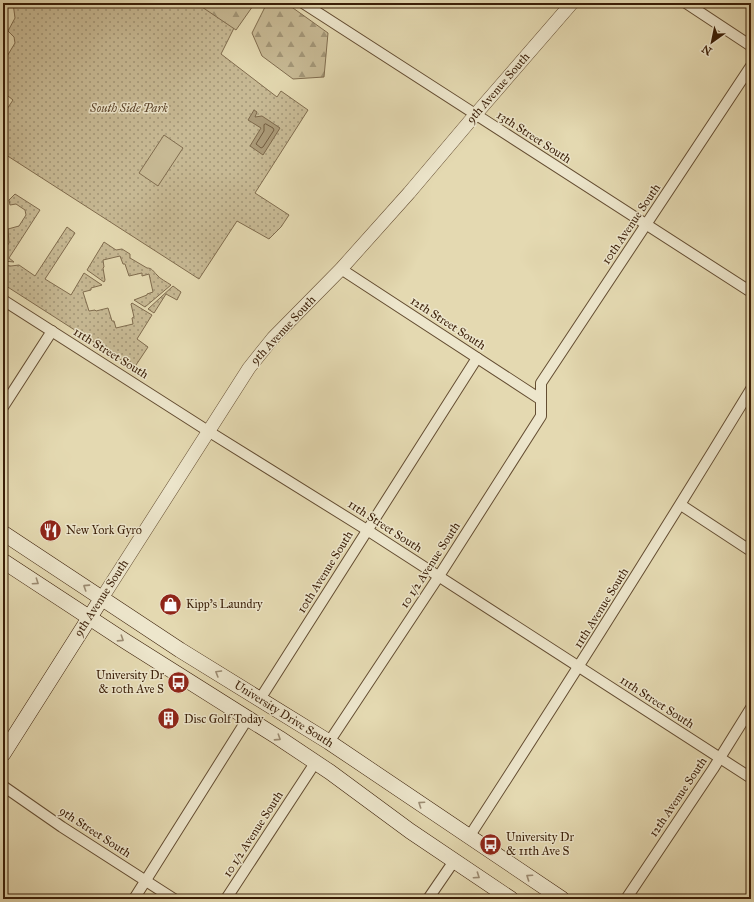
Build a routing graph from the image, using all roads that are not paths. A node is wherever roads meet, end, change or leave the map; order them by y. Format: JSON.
{"nodes":[{"id":1,"x":302,"y":3,"type":"edge"},
{"id":2,"x":572,"y":3,"type":"edge"},
{"id":3,"x":686,"y":3,"type":"edge"},
{"id":4,"x":751,"y":46,"type":"edge"},
{"id":5,"x":751,"y":66,"type":"edge"},
{"id":6,"x":475,"y":115,"type":"junction"},
{"id":7,"x":647,"y":225,"type":"junction"},
{"id":8,"x":341,"y":269,"type":"junction"},
{"id":9,"x":751,"y":292,"type":"edge"},
{"id":10,"x":3,"y":300,"type":"edge"},
{"id":11,"x":52,"y":332,"type":"junction"},
{"id":12,"x":477,"y":358,"type":"junction"},
{"id":13,"x":751,"y":389,"type":"edge"},
{"id":14,"x":540,"y":398,"type":"junction"},
{"id":15,"x":3,"y":407,"type":"edge"},
{"id":16,"x":208,"y":431,"type":"junction"},
{"id":17,"x":681,"y":506,"type":"junction"},
{"id":18,"x":367,"y":530,"type":"junction"},
{"id":19,"x":3,"y":533,"type":"edge"},
{"id":20,"x":751,"y":551,"type":"edge"},
{"id":21,"x":3,"y":561,"type":"edge"},
{"id":22,"x":439,"y":576,"type":"junction"},
{"id":23,"x":102,"y":598,"type":"junction"},
{"id":24,"x":88,"y":618,"type":"junction"},
{"id":25,"x":579,"y":667,"type":"junction"},
{"id":26,"x":260,"y":699,"type":"junction"},
{"id":27,"x":751,"y":708,"type":"edge"},
{"id":28,"x":248,"y":718,"type":"junction"},
{"id":29,"x":328,"y":742,"type":"junction"},
{"id":30,"x":3,"y":754,"type":"edge"},
{"id":31,"x":720,"y":758,"type":"junction"},
{"id":32,"x":315,"y":763,"type":"junction"},
{"id":33,"x":751,"y":778,"type":"edge"},
{"id":34,"x":3,"y":786,"type":"edge"},
{"id":35,"x":469,"y":837,"type":"junction"},
{"id":36,"x":454,"y":861,"type":"junction"},
{"id":37,"x":146,"y":881,"type":"junction"},
{"id":38,"x":134,"y":899,"type":"edge"},
{"id":39,"x":174,"y":899,"type":"edge"},
{"id":40,"x":226,"y":899,"type":"edge"},
{"id":41,"x":428,"y":899,"type":"edge"},
{"id":42,"x":511,"y":899,"type":"edge"},
{"id":43,"x":562,"y":899,"type":"edge"},
{"id":44,"x":626,"y":899,"type":"edge"}],
"edges":[{"from":1,"to":6,"type":"street","name":"13th Street South"},
{"from":2,"to":6,"type":"street","name":"9th Avenue South"},
{"from":3,"to":4,"type":"street"},
{"from":5,"to":7,"type":"street","name":"10th Avenue South"},
{"from":6,"to":7,"type":"street","name":"13th Street South"},
{"from":6,"to":8,"type":"street","name":"9th Avenue South"},
{"from":7,"to":9,"type":"street","name":"13th Street South"},
{"from":7,"to":14,"type":"street","name":"10th Avenue South"},
{"from":8,"to":12,"type":"street","name":"12th Street South"},
{"from":8,"to":16,"type":"street","name":"9th Avenue South"},
{"from":10,"to":11,"type":"street","name":"11th Street South"},
{"from":11,"to":15,"type":"street"},
{"from":11,"to":16,"type":"street","name":"11th Street South"},
{"from":12,"to":14,"type":"street","name":"12th Street South"},
{"from":12,"to":18,"type":"street","name":"10th Avenue South"},
{"from":13,"to":17,"type":"street","name":"11th Avenue South"},
{"from":14,"to":22,"type":"street","name":"10 1/2 Avenue South"},
{"from":16,"to":18,"type":"street","name":"11th Street South"},
{"from":16,"to":23,"type":"street","name":"9th Avenue South"},
{"from":17,"to":20,"type":"street"},
{"from":17,"to":25,"type":"street","name":"11th Avenue South"},
{"from":18,"to":22,"type":"street","name":"11th Street South"},
{"from":18,"to":26,"type":"street","name":"10th Avenue South"},
{"from":23,"to":19,"type":"main road","name":"University Drive South","one_way":true},
{"from":21,"to":24,"type":"main road","name":"University Drive South","one_way":true},
{"from":22,"to":25,"type":"street","name":"11th Street South"},
{"from":22,"to":29,"type":"street","name":"10 1/2 Avenue South"},
{"from":23,"to":24,"type":"main road","name":"9th Avenue South"},
{"from":26,"to":23,"type":"main road","name":"University Drive South","one_way":true},
{"from":24,"to":28,"type":"main road","name":"University Drive South","one_way":true},
{"from":24,"to":30,"type":"main road","name":"9th Avenue South"},
{"from":25,"to":31,"type":"street","name":"11th Street South"},
{"from":25,"to":35,"type":"street","name":"11th Avenue South"},
{"from":26,"to":29,"type":"main road","name":"University Drive South"},
{"from":27,"to":31,"type":"street","name":"12th Avenue South"},
{"from":28,"to":32,"type":"main road","name":"University Drive South","one_way":true},
{"from":28,"to":37,"type":"street"},
{"from":35,"to":29,"type":"main road","name":"University Drive South","one_way":true},
{"from":31,"to":33,"type":"street","name":"11th Street South"},
{"from":31,"to":44,"type":"street","name":"12th Avenue South"},
{"from":32,"to":36,"type":"main road","name":"University Drive South"},
{"from":32,"to":40,"type":"street","name":"10 1/2 Avenue South"},
{"from":34,"to":37,"type":"street","name":"9th Street South"},
{"from":43,"to":35,"type":"main road","name":"University Drive South","one_way":true},
{"from":36,"to":41,"type":"street"},
{"from":36,"to":42,"type":"main road","name":"University Drive South","one_way":true},
{"from":37,"to":38,"type":"street"},
{"from":37,"to":39,"type":"street","name":"9th Street South"}]}
